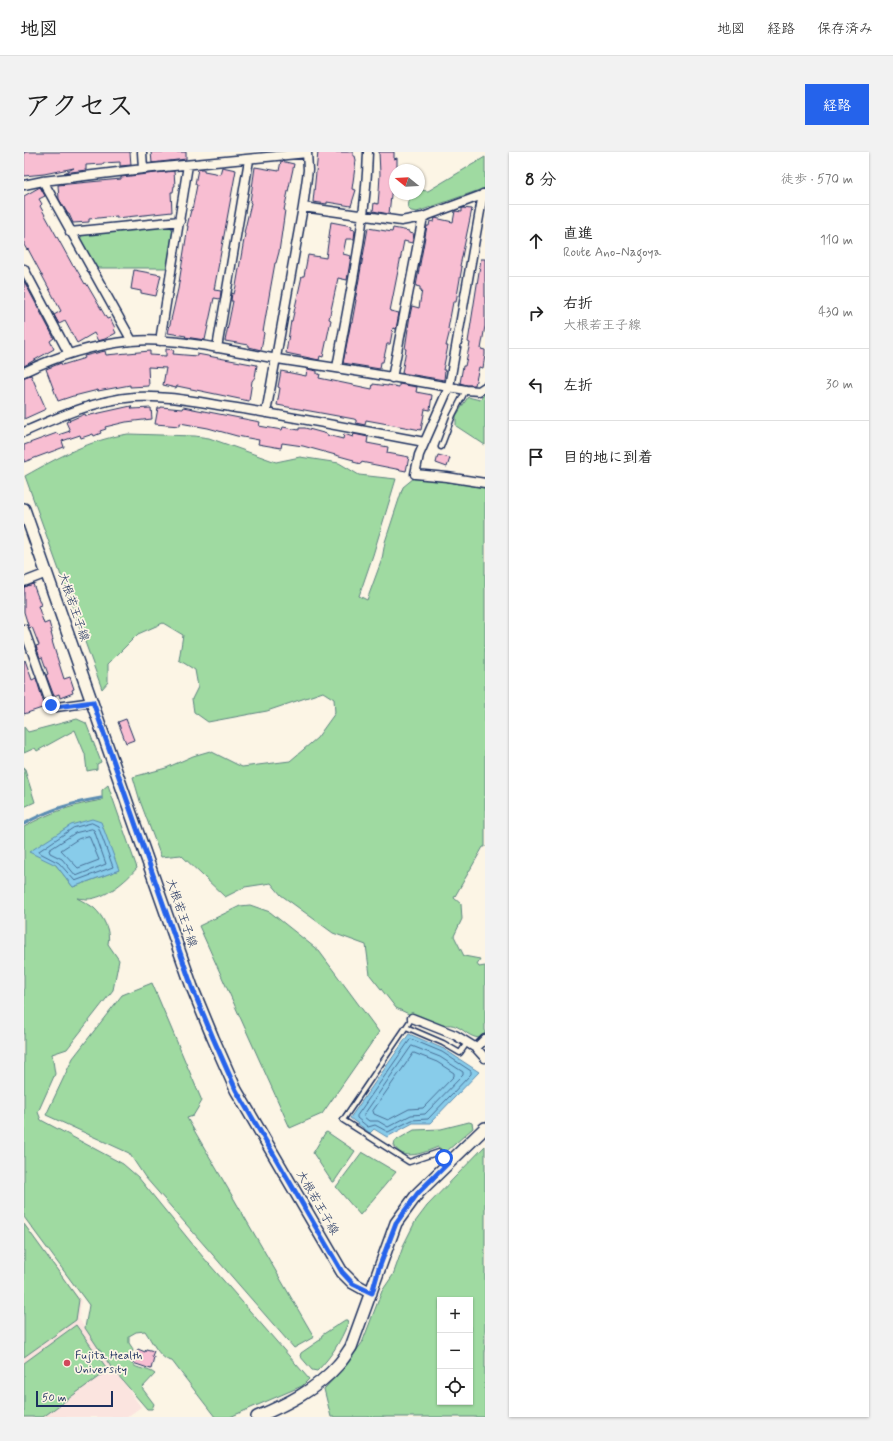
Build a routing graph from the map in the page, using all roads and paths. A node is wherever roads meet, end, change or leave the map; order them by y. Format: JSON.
{"nodes":[{"id":1,"x":142,"y":152,"type":"edge"},
{"id":2,"x":368,"y":152,"type":"edge"},
{"id":3,"x":307,"y":153,"type":"edge"},
{"id":4,"x":250,"y":160,"type":"junction"},
{"id":5,"x":188,"y":165,"type":"junction"},
{"id":6,"x":143,"y":169,"type":"junction"},
{"id":7,"x":43,"y":181,"type":"junction"},
{"id":8,"x":24,"y":184,"type":"edge"},
{"id":9,"x":484,"y":194,"type":"edge"},
{"id":10,"x":303,"y":207,"type":"junction"},
{"id":11,"x":363,"y":216,"type":"junction"},
{"id":12,"x":423,"y":216,"type":"junction"},
{"id":13,"x":180,"y":221,"type":"junction"},
{"id":14,"x":70,"y":232,"type":"junction"},
{"id":15,"x":24,"y":269,"type":"edge"},
{"id":16,"x":132,"y":341,"type":"junction"},
{"id":17,"x":160,"y":341,"type":"junction"},
{"id":18,"x":217,"y":348,"type":"junction"},
{"id":19,"x":69,"y":354,"type":"junction"},
{"id":20,"x":276,"y":359,"type":"junction"},
{"id":21,"x":337,"y":368,"type":"junction"},
{"id":22,"x":24,"y":372,"type":"edge"},
{"id":23,"x":392,"y":378,"type":"junction"},
{"id":24,"x":449,"y":387,"type":"junction"},
{"id":25,"x":485,"y":387,"type":"edge"},
{"id":26,"x":466,"y":390,"type":"junction"},
{"id":27,"x":266,"y":413,"type":"junction"},
{"id":28,"x":24,"y":432,"type":"edge"},
{"id":29,"x":424,"y":442,"type":"junction"},
{"id":30,"x":441,"y":447,"type":"dead end"},
{"id":31,"x":485,"y":483,"type":"edge"},
{"id":32,"x":24,"y":509,"type":"edge"},
{"id":33,"x":47,"y":572,"type":"junction"},
{"id":34,"x":24,"y":582,"type":"edge"},
{"id":35,"x":24,"y":629,"type":"edge"},
{"id":36,"x":27,"y":646,"type":"edge"},
{"id":37,"x":93,"y":702,"type":"junction"},
{"id":38,"x":412,"y":1018,"type":"joint"},
{"id":39,"x":406,"y":1028,"type":"junction"},
{"id":40,"x":485,"y":1039,"type":"edge"},
{"id":41,"x":467,"y":1043,"type":"junction"},
{"id":42,"x":476,"y":1048,"type":"junction"},
{"id":43,"x":485,"y":1058,"type":"edge"},
{"id":44,"x":485,"y":1128,"type":"edge"},
{"id":45,"x":449,"y":1162,"type":"junction"},
{"id":46,"x":372,"y":1293,"type":"junction"},
{"id":47,"x":257,"y":1417,"type":"edge"}],
"edges":[{"from":1,"to":6,"type":"street"},
{"from":2,"to":11,"type":"street"},
{"from":3,"to":4,"type":"street"},
{"from":3,"to":10,"type":"street"},
{"from":4,"to":5,"type":"street"},
{"from":4,"to":18,"type":"street"},
{"from":5,"to":6,"type":"street"},
{"from":5,"to":13,"type":"street"},
{"from":6,"to":7,"type":"street"},
{"from":7,"to":8,"type":"street"},
{"from":7,"to":14,"type":"street"},
{"from":9,"to":12,"type":"street"},
{"from":9,"to":24,"type":"street"},
{"from":10,"to":11,"type":"street"},
{"from":10,"to":20,"type":"street"},
{"from":11,"to":12,"type":"street"},
{"from":11,"to":21,"type":"street"},
{"from":12,"to":23,"type":"street"},
{"from":13,"to":14,"type":"street"},
{"from":13,"to":17,"type":"street"},
{"from":14,"to":16,"type":"street"},
{"from":15,"to":19,"type":"street"},
{"from":16,"to":17,"type":"street"},
{"from":16,"to":19,"type":"street"},
{"from":17,"to":18,"type":"street"},
{"from":18,"to":20,"type":"street"},
{"from":19,"to":22,"type":"street"},
{"from":20,"to":21,"type":"street"},
{"from":20,"to":27,"type":"street"},
{"from":21,"to":23,"type":"street"},
{"from":23,"to":24,"type":"street"},
{"from":24,"to":26,"type":"street"},
{"from":24,"to":29,"type":"street"},
{"from":25,"to":26,"type":"street"},
{"from":26,"to":30,"type":"lane"},
{"from":27,"to":28,"type":"street"},
{"from":27,"to":29,"type":"street"},
{"from":29,"to":31,"type":"street"},
{"from":32,"to":33,"type":"street","name":"大根若王子線"},
{"from":33,"to":34,"type":"street"},
{"from":33,"to":37,"type":"street","name":"大根若王子線"},
{"from":35,"to":36,"type":"street"},
{"from":36,"to":37,"type":"street"},
{"from":37,"to":46,"type":"street","name":"大根若王子線"},
{"from":38,"to":39,"type":"lane"},
{"from":38,"to":41,"type":"street"},
{"from":39,"to":41,"type":"lane"},
{"from":39,"to":45,"type":"lane"},
{"from":40,"to":42,"type":"street"},
{"from":41,"to":42,"type":"street"},
{"from":42,"to":43,"type":"street"},
{"from":44,"to":45,"type":"street"},
{"from":45,"to":46,"type":"street"},
{"from":46,"to":47,"type":"street"}]}
